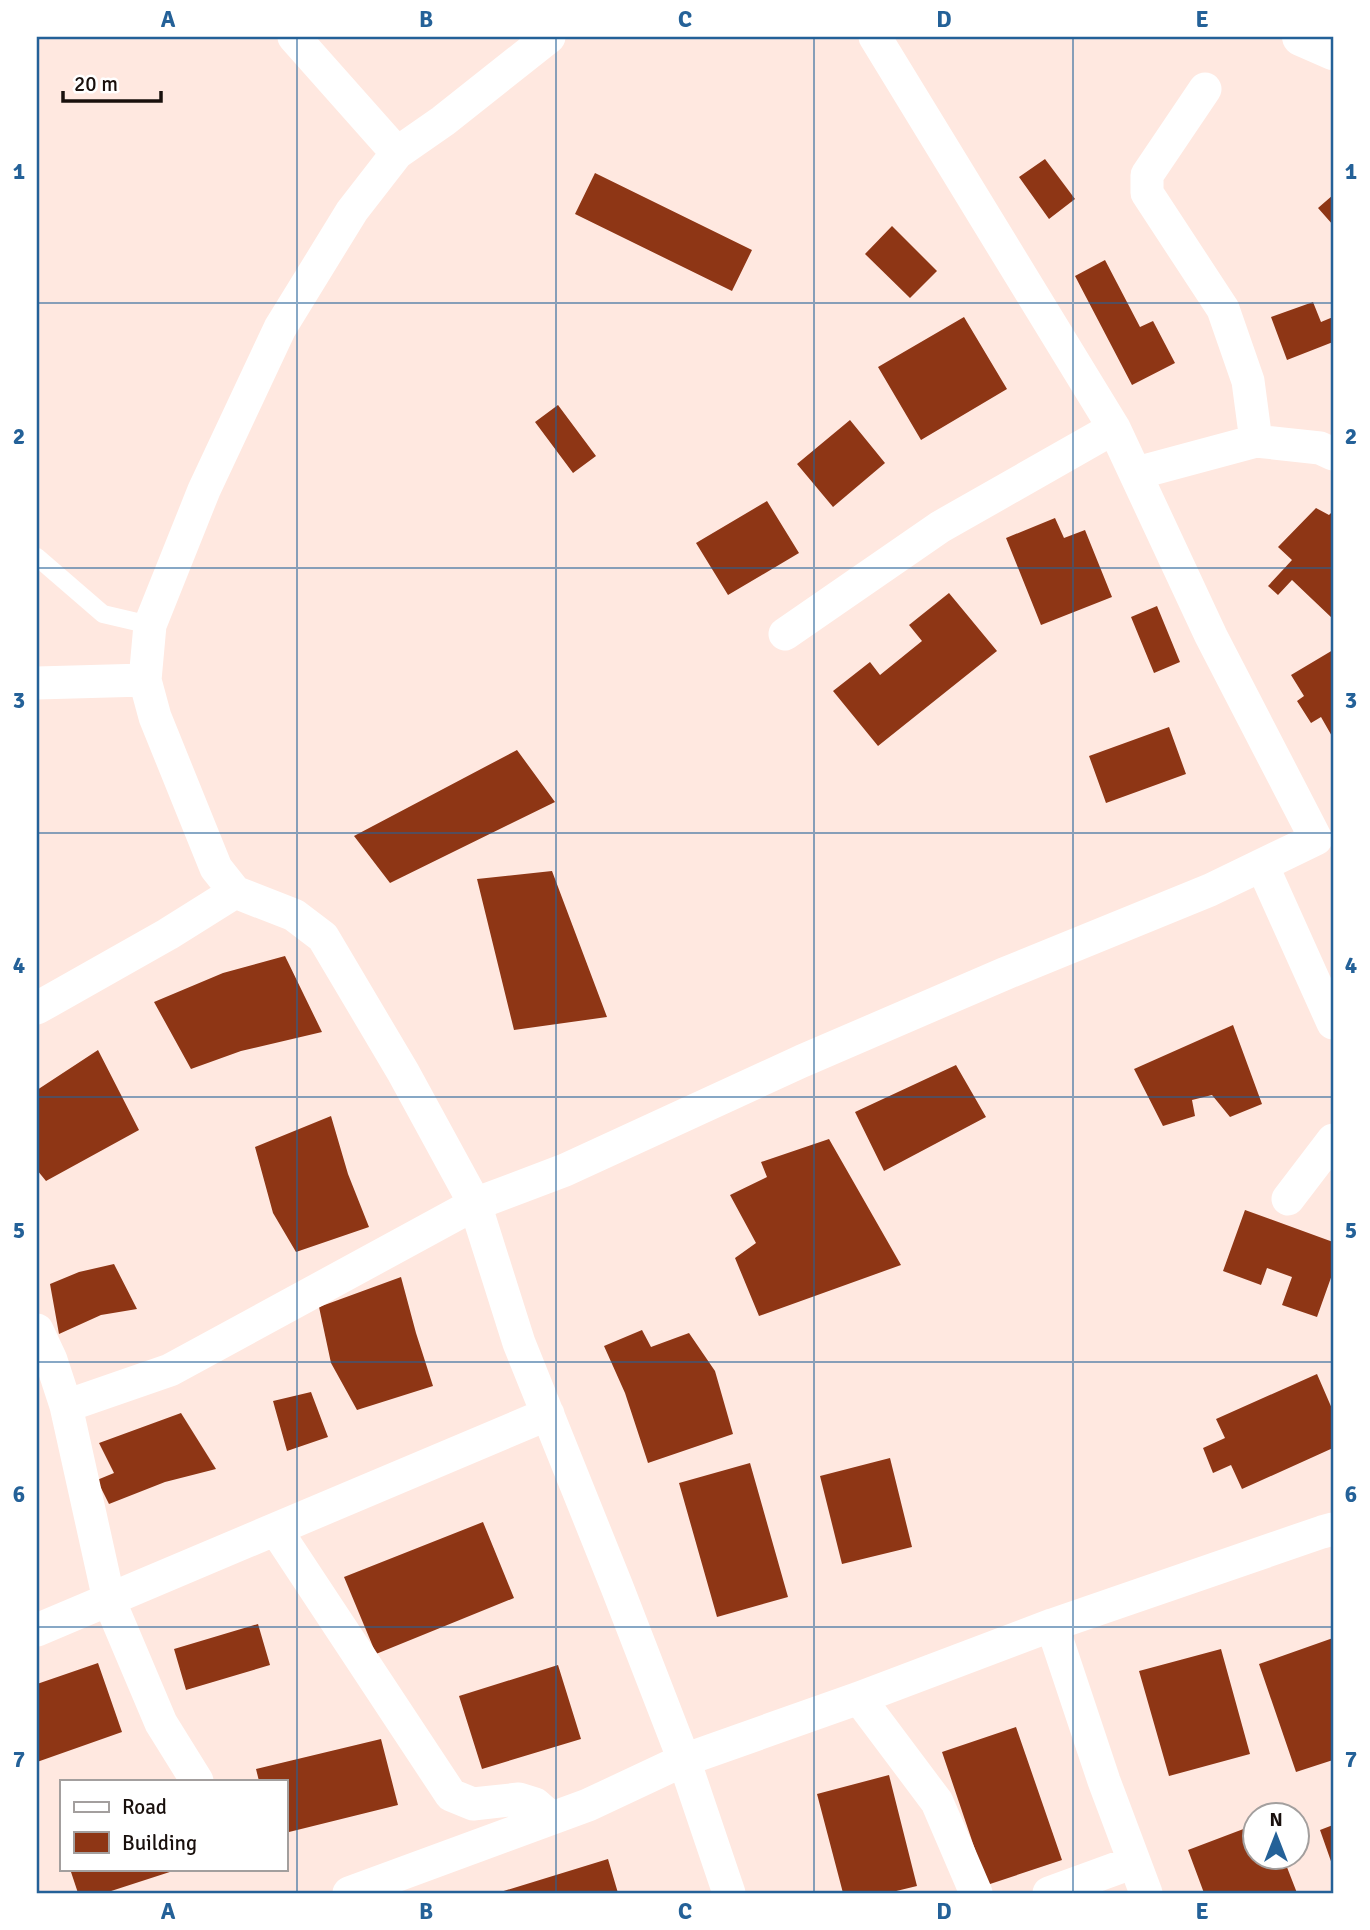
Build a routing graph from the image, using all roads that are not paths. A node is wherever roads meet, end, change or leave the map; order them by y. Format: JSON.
{"nodes":[{"id":1,"x":294,"y":37,"type":"edge"},
{"id":2,"x":549,"y":37,"type":"edge"},
{"id":3,"x":875,"y":37,"type":"edge"},
{"id":4,"x":1301,"y":37,"type":"edge"},
{"id":5,"x":1333,"y":51,"type":"edge"},
{"id":6,"x":1205,"y":89,"type":"dead end"},
{"id":7,"x":397,"y":153,"type":"junction"},
{"id":8,"x":1114,"y":428,"type":"junction"},
{"id":9,"x":1256,"y":441,"type":"junction"},
{"id":10,"x":1333,"y":454,"type":"edge"},
{"id":11,"x":1137,"y":473,"type":"junction"},
{"id":12,"x":37,"y":557,"type":"edge"},
{"id":13,"x":150,"y":625,"type":"junction"},
{"id":14,"x":785,"y":634,"type":"dead end"},
{"id":15,"x":145,"y":680,"type":"junction"},
{"id":16,"x":37,"y":683,"type":"edge"},
{"id":17,"x":1325,"y":836,"type":"edge"},
{"id":18,"x":1262,"y":865,"type":"junction"},
{"id":19,"x":235,"y":892,"type":"junction"},
{"id":20,"x":37,"y":1009,"type":"edge"},
{"id":21,"x":1333,"y":1023,"type":"edge"},
{"id":22,"x":1333,"y":1140,"type":"edge"},
{"id":23,"x":1288,"y":1199,"type":"dead end"},
{"id":24,"x":475,"y":1204,"type":"junction"},
{"id":25,"x":37,"y":1330,"type":"edge"},
{"id":26,"x":66,"y":1406,"type":"junction"},
{"id":27,"x":548,"y":1415,"type":"junction"},
{"id":28,"x":276,"y":1530,"type":"junction"},
{"id":29,"x":1333,"y":1530,"type":"edge"},
{"id":30,"x":109,"y":1600,"type":"junction"},
{"id":31,"x":1052,"y":1625,"type":"junction"},
{"id":32,"x":37,"y":1630,"type":"edge"},
{"id":33,"x":859,"y":1699,"type":"junction"},
{"id":34,"x":684,"y":1760,"type":"junction"},
{"id":35,"x":196,"y":1780,"type":"edge"},
{"id":36,"x":551,"y":1818,"type":"junction"},
{"id":37,"x":1134,"y":1862,"type":"junction"},
{"id":38,"x":349,"y":1893,"type":"edge"},
{"id":39,"x":729,"y":1893,"type":"edge"},
{"id":40,"x":976,"y":1893,"type":"edge"},
{"id":41,"x":1049,"y":1893,"type":"edge"},
{"id":42,"x":1146,"y":1893,"type":"edge"}],
"edges":[{"from":1,"to":7,"type":"street"},
{"from":2,"to":7,"type":"street"},
{"from":3,"to":8,"type":"street"},
{"from":4,"to":5,"type":"street"},
{"from":6,"to":9,"type":"street"},
{"from":7,"to":13,"type":"street"},
{"from":8,"to":11,"type":"street"},
{"from":8,"to":14,"type":"street"},
{"from":9,"to":10,"type":"street"},
{"from":9,"to":11,"type":"street"},
{"from":11,"to":17,"type":"street"},
{"from":12,"to":13,"type":"lane"},
{"from":13,"to":15,"type":"street"},
{"from":15,"to":16,"type":"street"},
{"from":15,"to":19,"type":"street"},
{"from":17,"to":18,"type":"street"},
{"from":18,"to":21,"type":"street"},
{"from":18,"to":24,"type":"street"},
{"from":19,"to":20,"type":"street"},
{"from":19,"to":24,"type":"street"},
{"from":22,"to":23,"type":"street"},
{"from":24,"to":26,"type":"street"},
{"from":24,"to":27,"type":"street"},
{"from":25,"to":26,"type":"street"},
{"from":26,"to":30,"type":"street"},
{"from":27,"to":28,"type":"street"},
{"from":27,"to":34,"type":"street"},
{"from":28,"to":30,"type":"street"},
{"from":28,"to":36,"type":"street"},
{"from":29,"to":31,"type":"street"},
{"from":30,"to":32,"type":"street"},
{"from":30,"to":35,"type":"street"},
{"from":31,"to":33,"type":"street"},
{"from":31,"to":37,"type":"street"},
{"from":33,"to":34,"type":"street"},
{"from":33,"to":40,"type":"street"},
{"from":34,"to":36,"type":"street"},
{"from":34,"to":39,"type":"street"},
{"from":36,"to":38,"type":"street"},
{"from":37,"to":41,"type":"street"},
{"from":37,"to":42,"type":"street"}]}
